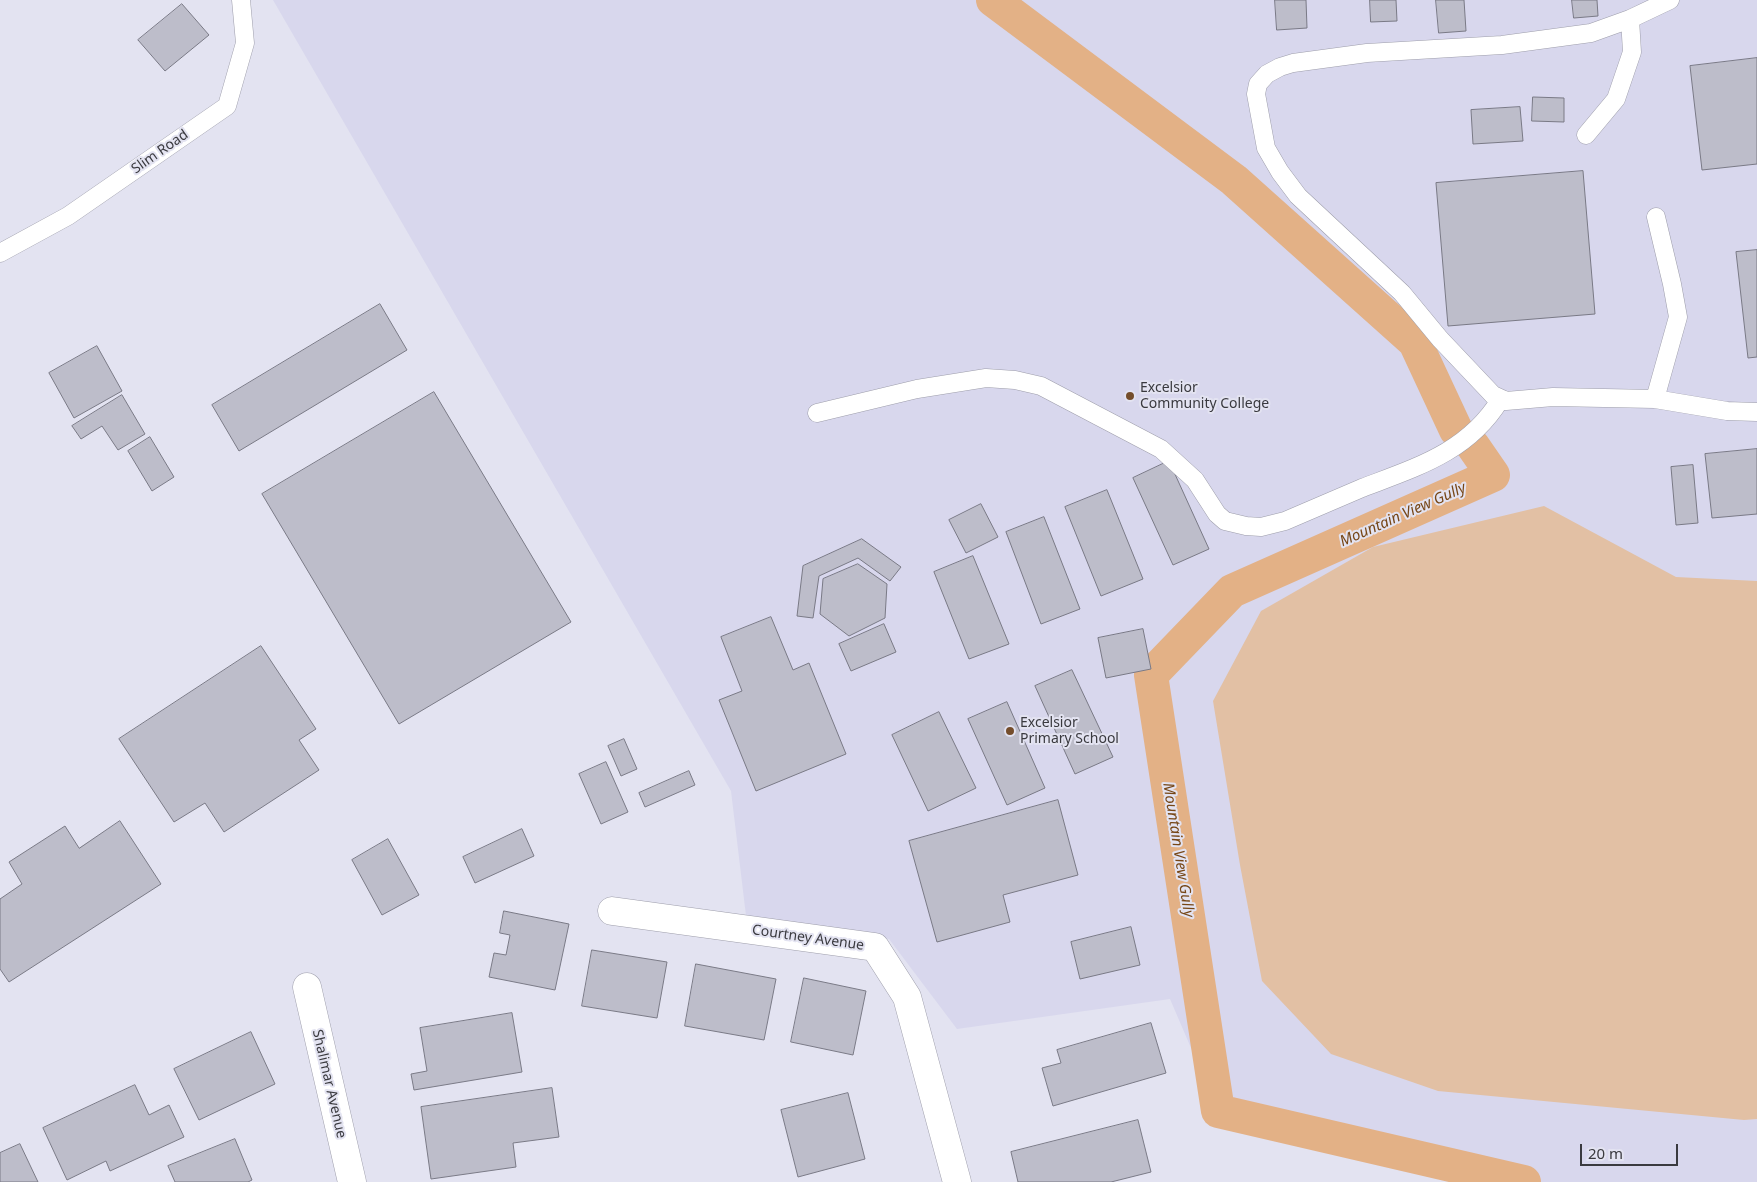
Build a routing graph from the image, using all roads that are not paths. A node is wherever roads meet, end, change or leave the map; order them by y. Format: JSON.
{"nodes":[{"id":1,"x":240,"y":0,"type":"edge"},
{"id":2,"x":1670,"y":0,"type":"edge"},
{"id":3,"x":1630,"y":19,"type":"junction"},
{"id":4,"x":1586,"y":135,"type":"dead end"},
{"id":5,"x":1656,"y":217,"type":"dead end"},
{"id":6,"x":2,"y":246,"type":"edge"},
{"id":7,"x":1655,"y":399,"type":"junction"},
{"id":8,"x":1500,"y":400,"type":"junction"},
{"id":9,"x":1757,"y":412,"type":"edge"},
{"id":10,"x":817,"y":413,"type":"dead end"},
{"id":11,"x":612,"y":911,"type":"dead end"},
{"id":12,"x":307,"y":987,"type":"dead end"},
{"id":13,"x":352,"y":1182,"type":"edge"},
{"id":14,"x":957,"y":1182,"type":"edge"}],
"edges":[{"from":1,"to":6,"type":"lane","name":"Slim Road"},
{"from":2,"to":3,"type":"lane"},
{"from":3,"to":4,"type":"lane"},
{"from":3,"to":8,"type":"lane"},
{"from":5,"to":7,"type":"lane"},
{"from":7,"to":8,"type":"lane"},
{"from":7,"to":9,"type":"lane"},
{"from":8,"to":10,"type":"lane"},
{"from":11,"to":14,"type":"street","name":"Courtney Avenue"},
{"from":12,"to":13,"type":"street","name":"Shalimar Avenue"}]}
